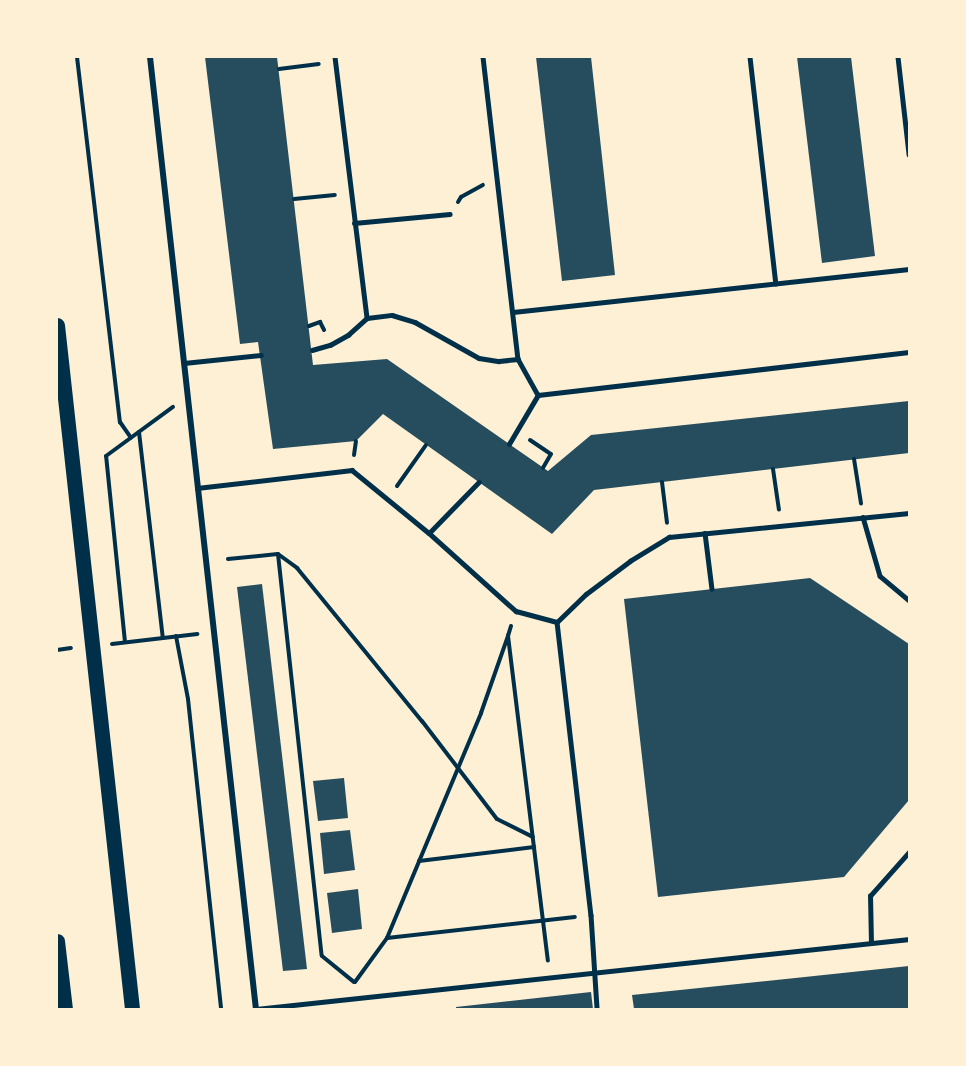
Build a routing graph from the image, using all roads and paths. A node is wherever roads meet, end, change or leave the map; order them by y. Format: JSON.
{"nodes":[{"id":1,"x":77,"y":57,"type":"edge"},
{"id":2,"x":150,"y":57,"type":"edge"},
{"id":3,"x":483,"y":57,"type":"edge"},
{"id":4,"x":750,"y":57,"type":"edge"},
{"id":5,"x":898,"y":57,"type":"edge"},
{"id":6,"x":335,"y":59,"type":"edge"},
{"id":7,"x":279,"y":69,"type":"dead end"},
{"id":8,"x":909,"y":154,"type":"edge"},
{"id":9,"x":497,"y":177,"type":"junction"},
{"id":10,"x":351,"y":194,"type":"junction"},
{"id":11,"x":294,"y":199,"type":"dead end"},
{"id":12,"x":450,"y":214,"type":"joint"},
{"id":13,"x":354,"y":223,"type":"junction"},
{"id":14,"x":909,"y":269,"type":"edge"},
{"id":15,"x":776,"y":284,"type":"junction"},
{"id":16,"x":513,"y":312,"type":"junction"},
{"id":17,"x":368,"y":318,"type":"junction"},
{"id":18,"x":57,"y":325,"type":"edge"},
{"id":19,"x":312,"y":350,"type":"dead end"},
{"id":20,"x":909,"y":352,"type":"edge"},
{"id":21,"x":261,"y":355,"type":"dead end"},
{"id":22,"x":518,"y":359,"type":"junction"},
{"id":23,"x":184,"y":363,"type":"junction"},
{"id":24,"x":538,"y":395,"type":"junction"},
{"id":25,"x":187,"y":397,"type":"junction"},
{"id":26,"x":139,"y":432,"type":"junction"},
{"id":27,"x":518,"y":432,"type":"junction"},
{"id":28,"x":130,"y":438,"type":"junction"},
{"id":29,"x":509,"y":444,"type":"dead end"},
{"id":30,"x":426,"y":445,"type":"dead end"},
{"id":31,"x":854,"y":459,"type":"dead end"},
{"id":32,"x":543,"y":468,"type":"dead end"},
{"id":33,"x":773,"y":469,"type":"dead end"},
{"id":34,"x":478,"y":482,"type":"dead end"},
{"id":35,"x":662,"y":482,"type":"dead end"},
{"id":36,"x":197,"y":488,"type":"junction"},
{"id":37,"x":387,"y":499,"type":"junction"},
{"id":38,"x":909,"y":513,"type":"edge"},
{"id":39,"x":864,"y":517,"type":"junction"},
{"id":40,"x":781,"y":526,"type":"junction"},
{"id":41,"x":429,"y":533,"type":"junction"},
{"id":42,"x":705,"y":533,"type":"junction"},
{"id":43,"x":669,"y":537,"type":"junction"},
{"id":44,"x":278,"y":554,"type":"junction"},
{"id":45,"x":228,"y":559,"type":"dead end"},
{"id":46,"x":712,"y":589,"type":"dead end"},
{"id":47,"x":909,"y":600,"type":"edge"},
{"id":48,"x":516,"y":610,"type":"junction"},
{"id":49,"x":557,"y":622,"type":"junction"},
{"id":50,"x":213,"y":632,"type":"junction"},
{"id":51,"x":176,"y":636,"type":"junction"},
{"id":52,"x":508,"y":636,"type":"junction"},
{"id":53,"x":163,"y":638,"type":"junction"},
{"id":54,"x":125,"y":642,"type":"junction"},
{"id":55,"x":94,"y":646,"type":"junction"},
{"id":56,"x":57,"y":650,"type":"edge"},
{"id":57,"x":458,"y":768,"type":"junction"},
{"id":58,"x":533,"y":837,"type":"junction"},
{"id":59,"x":534,"y":847,"type":"junction"},
{"id":60,"x":909,"y":852,"type":"edge"},
{"id":61,"x":419,"y":861,"type":"junction"},
{"id":62,"x":591,"y":915,"type":"junction"},
{"id":63,"x":543,"y":920,"type":"junction"},
{"id":64,"x":387,"y":938,"type":"junction"},
{"id":65,"x":909,"y":939,"type":"edge"},
{"id":66,"x":57,"y":941,"type":"edge"},
{"id":67,"x":871,"y":943,"type":"junction"},
{"id":68,"x":593,"y":972,"type":"junction"},
{"id":69,"x":550,"y":976,"type":"junction"},
{"id":70,"x":355,"y":982,"type":"junction"},
{"id":71,"x":357,"y":997,"type":"junction"},
{"id":72,"x":65,"y":1009,"type":"edge"},
{"id":73,"x":132,"y":1009,"type":"edge"},
{"id":74,"x":221,"y":1009,"type":"edge"},
{"id":75,"x":256,"y":1009,"type":"edge"},
{"id":76,"x":597,"y":1009,"type":"edge"}],
"edges":[{"from":1,"to":28,"type":"path"},
{"from":2,"to":23,"type":"street"},
{"from":3,"to":9,"type":"lane"},
{"from":4,"to":15,"type":"lane"},
{"from":5,"to":8,"type":"lane"},
{"from":6,"to":7,"type":"path"},
{"from":6,"to":10,"type":"lane"},
{"from":9,"to":12,"type":"path"},
{"from":9,"to":16,"type":"lane"},
{"from":10,"to":11,"type":"path"},
{"from":10,"to":13,"type":"lane"},
{"from":12,"to":13,"type":"lane"},
{"from":13,"to":17,"type":"lane"},
{"from":14,"to":15,"type":"lane"},
{"from":15,"to":16,"type":"lane"},
{"from":16,"to":22,"type":"lane"},
{"from":17,"to":19,"type":"lane"},
{"from":17,"to":22,"type":"lane"},
{"from":18,"to":55,"type":"main road"},
{"from":20,"to":24,"type":"lane"},
{"from":21,"to":23,"type":"lane"},
{"from":22,"to":24,"type":"lane"},
{"from":23,"to":25,"type":"street"},
{"from":24,"to":27,"type":"lane"},
{"from":25,"to":26,"type":"path"},
{"from":25,"to":36,"type":"street"},
{"from":26,"to":28,"type":"path"},
{"from":26,"to":53,"type":"path"},
{"from":27,"to":29,"type":"lane"},
{"from":27,"to":32,"type":"path"},
{"from":28,"to":54,"type":"path"},
{"from":30,"to":37,"type":"path"},
{"from":31,"to":39,"type":"path"},
{"from":33,"to":40,"type":"path"},
{"from":34,"to":41,"type":"lane"},
{"from":35,"to":43,"type":"path"},
{"from":36,"to":37,"type":"lane"},
{"from":36,"to":50,"type":"street"},
{"from":37,"to":41,"type":"lane"},
{"from":38,"to":39,"type":"lane"},
{"from":39,"to":40,"type":"lane"},
{"from":39,"to":47,"type":"lane"},
{"from":40,"to":42,"type":"lane"},
{"from":41,"to":48,"type":"lane"},
{"from":42,"to":43,"type":"lane"},
{"from":42,"to":46,"type":"lane"},
{"from":43,"to":49,"type":"lane"},
{"from":44,"to":45,"type":"path"},
{"from":44,"to":57,"type":"path"},
{"from":44,"to":70,"type":"path"},
{"from":48,"to":49,"type":"lane"},
{"from":48,"to":52,"type":"path"},
{"from":49,"to":62,"type":"lane"},
{"from":50,"to":51,"type":"path"},
{"from":50,"to":75,"type":"street"},
{"from":51,"to":53,"type":"path"},
{"from":51,"to":74,"type":"path"},
{"from":52,"to":57,"type":"path"},
{"from":52,"to":58,"type":"path"},
{"from":53,"to":54,"type":"path"},
{"from":54,"to":55,"type":"path"},
{"from":55,"to":56,"type":"path"},
{"from":55,"to":73,"type":"main road"},
{"from":57,"to":58,"type":"path"},
{"from":57,"to":61,"type":"path"},
{"from":58,"to":59,"type":"path"},
{"from":59,"to":61,"type":"path"},
{"from":59,"to":63,"type":"path"},
{"from":60,"to":67,"type":"lane"},
{"from":61,"to":64,"type":"path"},
{"from":62,"to":63,"type":"path"},
{"from":62,"to":68,"type":"lane"},
{"from":63,"to":64,"type":"path"},
{"from":63,"to":69,"type":"path"},
{"from":64,"to":70,"type":"path"},
{"from":65,"to":67,"type":"lane"},
{"from":66,"to":72,"type":"main road"},
{"from":67,"to":68,"type":"lane"},
{"from":68,"to":69,"type":"lane"},
{"from":68,"to":76,"type":"lane"},
{"from":69,"to":71,"type":"lane"},
{"from":70,"to":71,"type":"path"},
{"from":71,"to":75,"type":"lane"}]}
